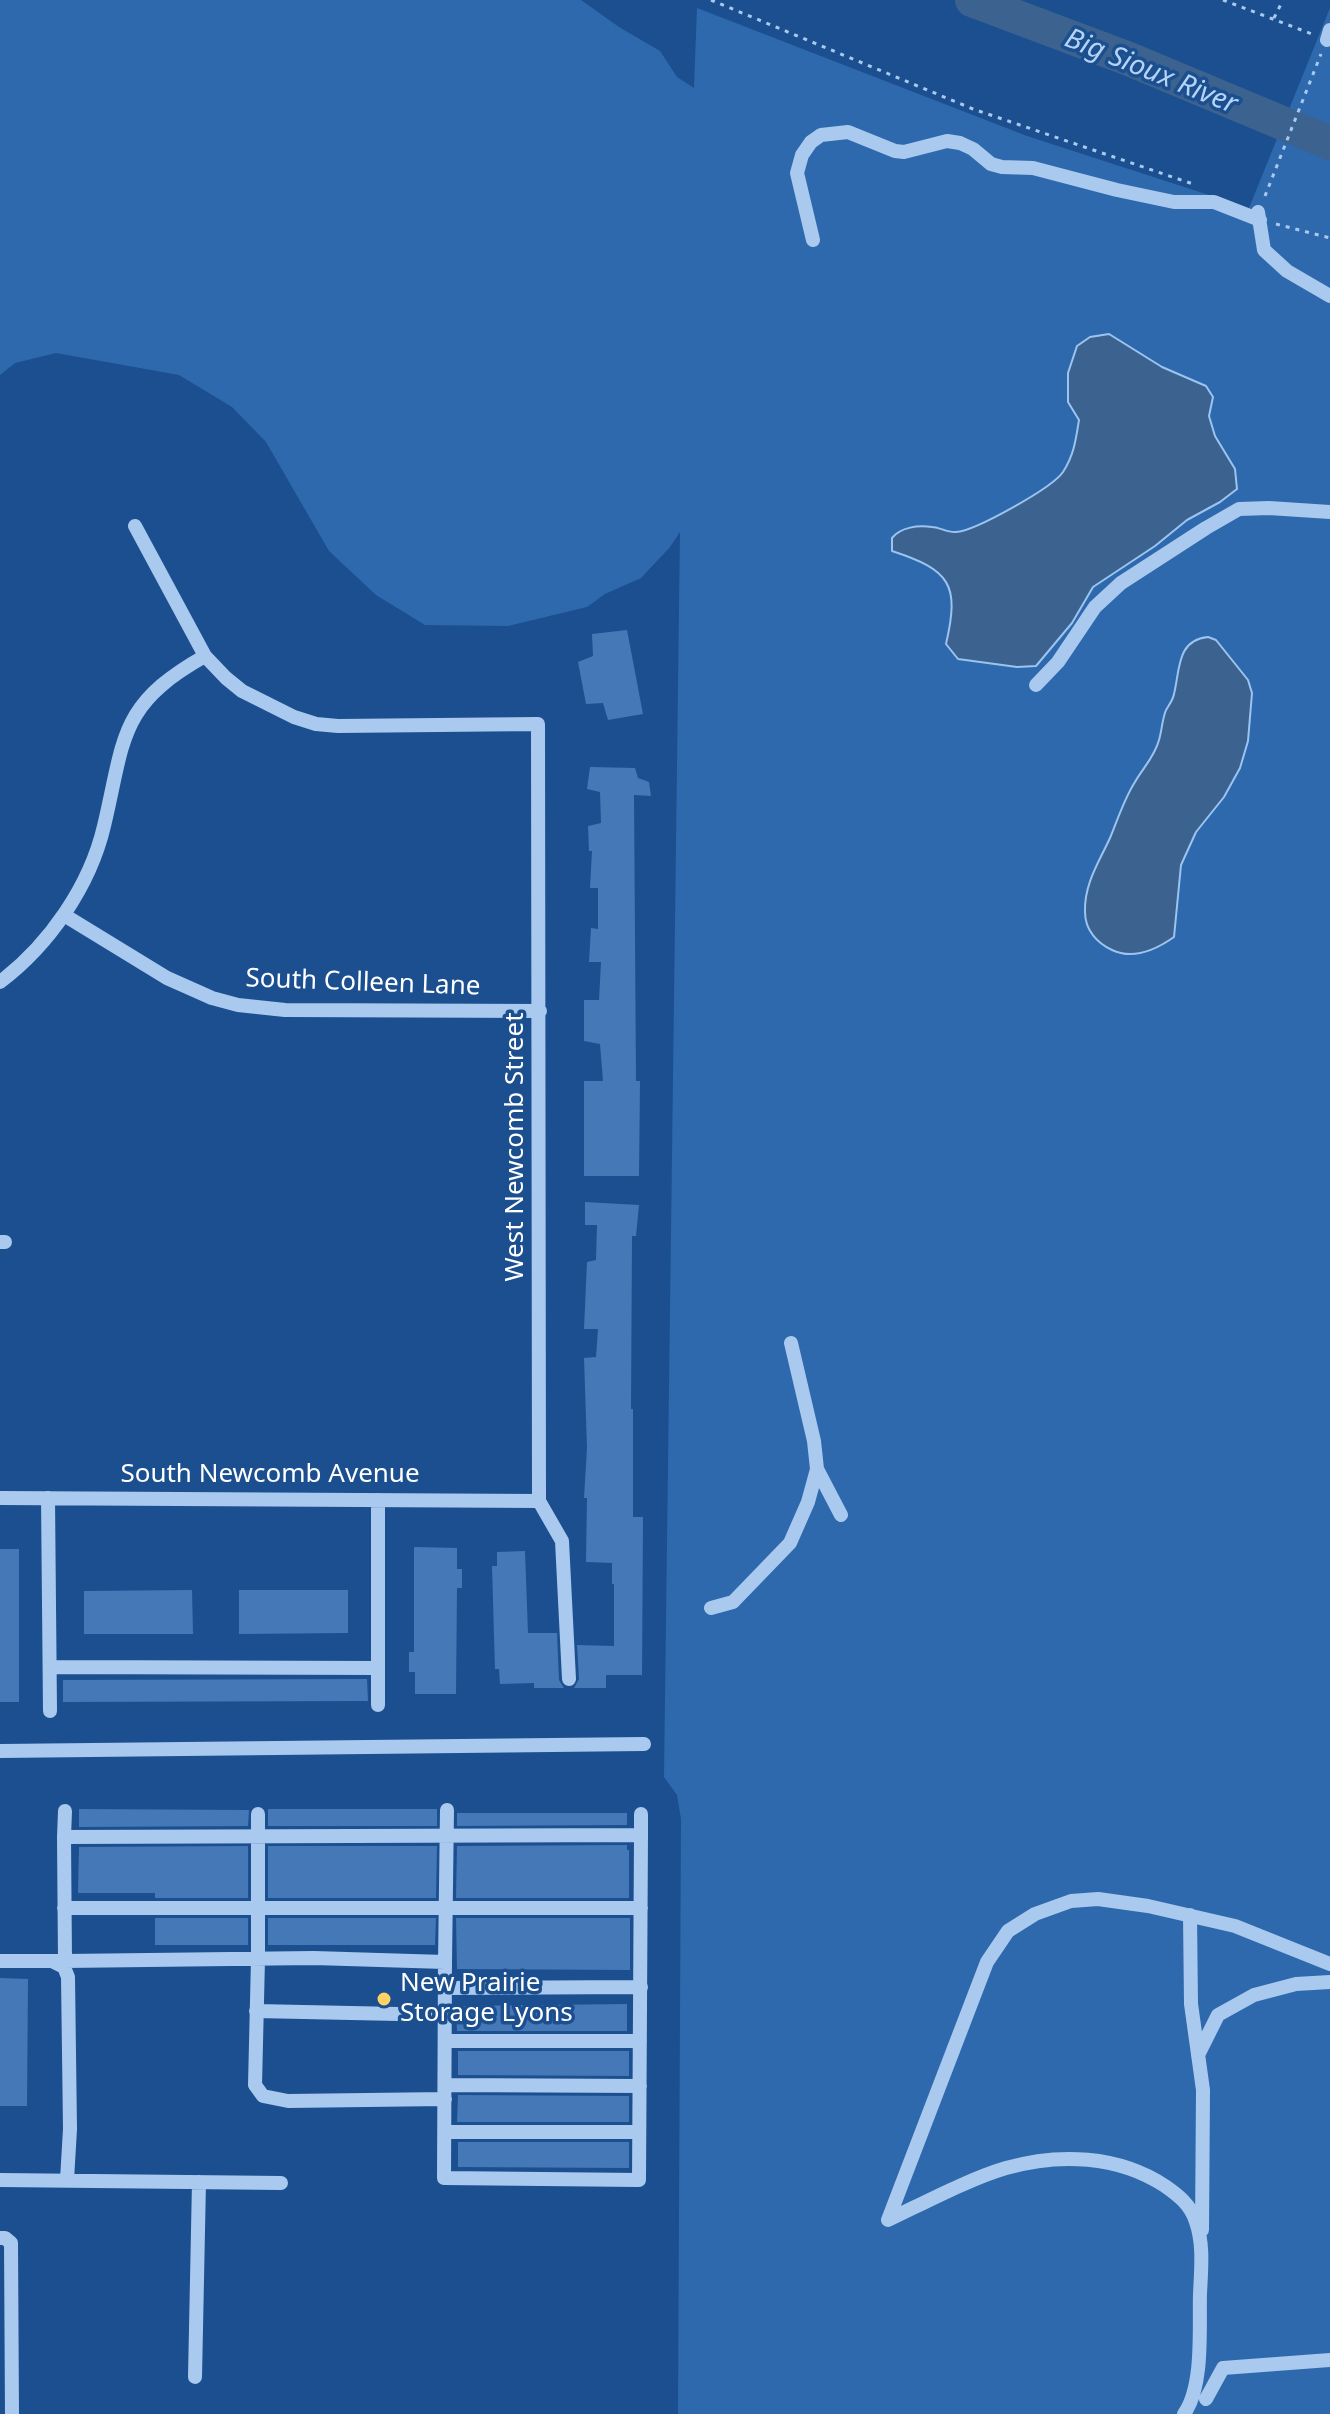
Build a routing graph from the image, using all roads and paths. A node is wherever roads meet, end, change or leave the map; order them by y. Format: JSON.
{"nodes":[{"id":1,"x":711,"y":0,"type":"edge"},
{"id":2,"x":1223,"y":0,"type":"edge"},
{"id":3,"x":1283,"y":0,"type":"edge"},
{"id":4,"x":1274,"y":19,"type":"junction"},
{"id":5,"x":1329,"y":35,"type":"edge"},
{"id":6,"x":1214,"y":202,"type":"junction"},
{"id":7,"x":1259,"y":216,"type":"junction"},
{"id":8,"x":1330,"y":238,"type":"edge"},
{"id":9,"x":813,"y":240,"type":"dead end"},
{"id":10,"x":1330,"y":296,"type":"edge"},
{"id":11,"x":1330,"y":512,"type":"edge"},
{"id":12,"x":135,"y":526,"type":"dead end"},
{"id":13,"x":205,"y":656,"type":"junction"},
{"id":14,"x":1036,"y":685,"type":"dead end"},
{"id":15,"x":64,"y":915,"type":"junction"},
{"id":16,"x":0,"y":982,"type":"edge"},
{"id":17,"x":540,"y":1011,"type":"junction"},
{"id":18,"x":791,"y":1343,"type":"dead end"},
{"id":19,"x":817,"y":1469,"type":"junction"},
{"id":20,"x":0,"y":1498,"type":"edge"},
{"id":21,"x":48,"y":1498,"type":"junction"},
{"id":22,"x":378,"y":1500,"type":"junction"},
{"id":23,"x":539,"y":1501,"type":"junction"},
{"id":24,"x":841,"y":1515,"type":"dead end"},
{"id":25,"x":711,"y":1608,"type":"dead end"},
{"id":26,"x":50,"y":1667,"type":"junction"},
{"id":27,"x":378,"y":1668,"type":"junction"},
{"id":28,"x":569,"y":1679,"type":"dead end"},
{"id":29,"x":378,"y":1705,"type":"dead end"},
{"id":30,"x":50,"y":1711,"type":"dead end"},
{"id":31,"x":644,"y":1744,"type":"dead end"},
{"id":32,"x":0,"y":1751,"type":"edge"},
{"id":33,"x":447,"y":1810,"type":"dead end"},
{"id":34,"x":65,"y":1811,"type":"dead end"},
{"id":35,"x":258,"y":1814,"type":"dead end"},
{"id":36,"x":641,"y":1814,"type":"dead end"},
{"id":37,"x":641,"y":1835,"type":"junction"},
{"id":38,"x":258,"y":1836,"type":"junction"},
{"id":39,"x":446,"y":1836,"type":"junction"},
{"id":40,"x":64,"y":1837,"type":"junction"},
{"id":41,"x":64,"y":1908,"type":"junction"},
{"id":42,"x":258,"y":1908,"type":"junction"},
{"id":43,"x":446,"y":1908,"type":"junction"},
{"id":44,"x":641,"y":1908,"type":"junction"},
{"id":45,"x":1190,"y":1915,"type":"junction"},
{"id":46,"x":258,"y":1959,"type":"junction"},
{"id":47,"x":0,"y":1961,"type":"edge"},
{"id":48,"x":58,"y":1961,"type":"junction"},
{"id":49,"x":445,"y":1962,"type":"junction"},
{"id":50,"x":1330,"y":1964,"type":"edge"},
{"id":51,"x":1330,"y":1982,"type":"edge"},
{"id":52,"x":641,"y":1987,"type":"junction"},
{"id":53,"x":446,"y":1988,"type":"junction"},
{"id":54,"x":256,"y":2011,"type":"junction"},
{"id":55,"x":446,"y":2015,"type":"junction"},
{"id":56,"x":446,"y":2041,"type":"junction"},
{"id":57,"x":640,"y":2041,"type":"junction"},
{"id":58,"x":1198,"y":2055,"type":"junction"},
{"id":59,"x":640,"y":2086,"type":"junction"},
{"id":60,"x":445,"y":2092,"type":"junction"},
{"id":61,"x":445,"y":2132,"type":"junction"},
{"id":62,"x":639,"y":2132,"type":"junction"},
{"id":63,"x":0,"y":2180,"type":"edge"},
{"id":64,"x":67,"y":2180,"type":"junction"},
{"id":65,"x":199,"y":2182,"type":"junction"},
{"id":66,"x":281,"y":2183,"type":"dead end"},
{"id":67,"x":0,"y":2238,"type":"edge"},
{"id":68,"x":1202,"y":2246,"type":"junction"},
{"id":69,"x":6,"y":2338,"type":"edge"},
{"id":70,"x":1198,"y":2356,"type":"junction"},
{"id":71,"x":1330,"y":2360,"type":"edge"},
{"id":72,"x":195,"y":2377,"type":"dead end"},
{"id":73,"x":1207,"y":2407,"type":"edge"},
{"id":74,"x":12,"y":2414,"type":"edge"},
{"id":75,"x":1184,"y":2414,"type":"edge"}],
"edges":[{"from":1,"to":6,"type":"path"},
{"from":2,"to":4,"type":"path"},
{"from":3,"to":4,"type":"path"},
{"from":4,"to":5,"type":"path"},
{"from":5,"to":7,"type":"path"},
{"from":6,"to":7,"type":"street"},
{"from":6,"to":9,"type":"street"},
{"from":7,"to":8,"type":"path"},
{"from":7,"to":10,"type":"street"},
{"from":11,"to":14,"type":"street"},
{"from":12,"to":13,"type":"street"},
{"from":13,"to":15,"type":"street"},
{"from":13,"to":17,"type":"street","name":"West Newcomb Street"},
{"from":15,"to":16,"type":"street"},
{"from":15,"to":17,"type":"street","name":"South Colleen Lane"},
{"from":17,"to":23,"type":"street","name":"West Newcomb Street"},
{"from":18,"to":19,"type":"street"},
{"from":19,"to":24,"type":"street"},
{"from":19,"to":25,"type":"street"},
{"from":20,"to":21,"type":"street","name":"South Newcomb Avenue"},
{"from":21,"to":22,"type":"street","name":"South Newcomb Avenue"},
{"from":21,"to":26,"type":"street"},
{"from":22,"to":23,"type":"street","name":"South Newcomb Avenue"},
{"from":22,"to":27,"type":"street"},
{"from":23,"to":28,"type":"street"},
{"from":26,"to":27,"type":"street"},
{"from":26,"to":30,"type":"street"},
{"from":27,"to":29,"type":"street"},
{"from":31,"to":32,"type":"street"},
{"from":33,"to":39,"type":"street"},
{"from":34,"to":40,"type":"street"},
{"from":35,"to":38,"type":"street"},
{"from":36,"to":37,"type":"street"},
{"from":37,"to":39,"type":"street"},
{"from":37,"to":44,"type":"street"},
{"from":38,"to":39,"type":"street"},
{"from":38,"to":40,"type":"street"},
{"from":38,"to":42,"type":"street"},
{"from":39,"to":43,"type":"street"},
{"from":40,"to":41,"type":"street"},
{"from":41,"to":42,"type":"street"},
{"from":41,"to":48,"type":"street"},
{"from":42,"to":43,"type":"street"},
{"from":42,"to":46,"type":"street"},
{"from":43,"to":44,"type":"street"},
{"from":43,"to":49,"type":"street"},
{"from":44,"to":52,"type":"street"},
{"from":45,"to":50,"type":"street"},
{"from":45,"to":58,"type":"street"},
{"from":45,"to":68,"type":"street"},
{"from":46,"to":48,"type":"street"},
{"from":46,"to":49,"type":"street"},
{"from":46,"to":54,"type":"street"},
{"from":47,"to":48,"type":"street"},
{"from":48,"to":64,"type":"street"},
{"from":49,"to":53,"type":"street"},
{"from":51,"to":58,"type":"street"},
{"from":52,"to":53,"type":"street"},
{"from":52,"to":57,"type":"street"},
{"from":53,"to":55,"type":"street"},
{"from":54,"to":55,"type":"street"},
{"from":54,"to":60,"type":"street"},
{"from":55,"to":56,"type":"street"},
{"from":56,"to":57,"type":"street"},
{"from":56,"to":60,"type":"street"},
{"from":57,"to":59,"type":"street"},
{"from":58,"to":68,"type":"street"},
{"from":59,"to":60,"type":"street"},
{"from":59,"to":62,"type":"street"},
{"from":60,"to":61,"type":"street"},
{"from":61,"to":62,"type":"street"},
{"from":61,"to":62,"type":"street"},
{"from":63,"to":64,"type":"street"},
{"from":64,"to":65,"type":"street"},
{"from":65,"to":66,"type":"street"},
{"from":65,"to":72,"type":"street"},
{"from":67,"to":69,"type":"street"},
{"from":68,"to":70,"type":"street"},
{"from":69,"to":74,"type":"street"},
{"from":70,"to":73,"type":"street"},
{"from":70,"to":75,"type":"street"},
{"from":71,"to":73,"type":"street"}]}
